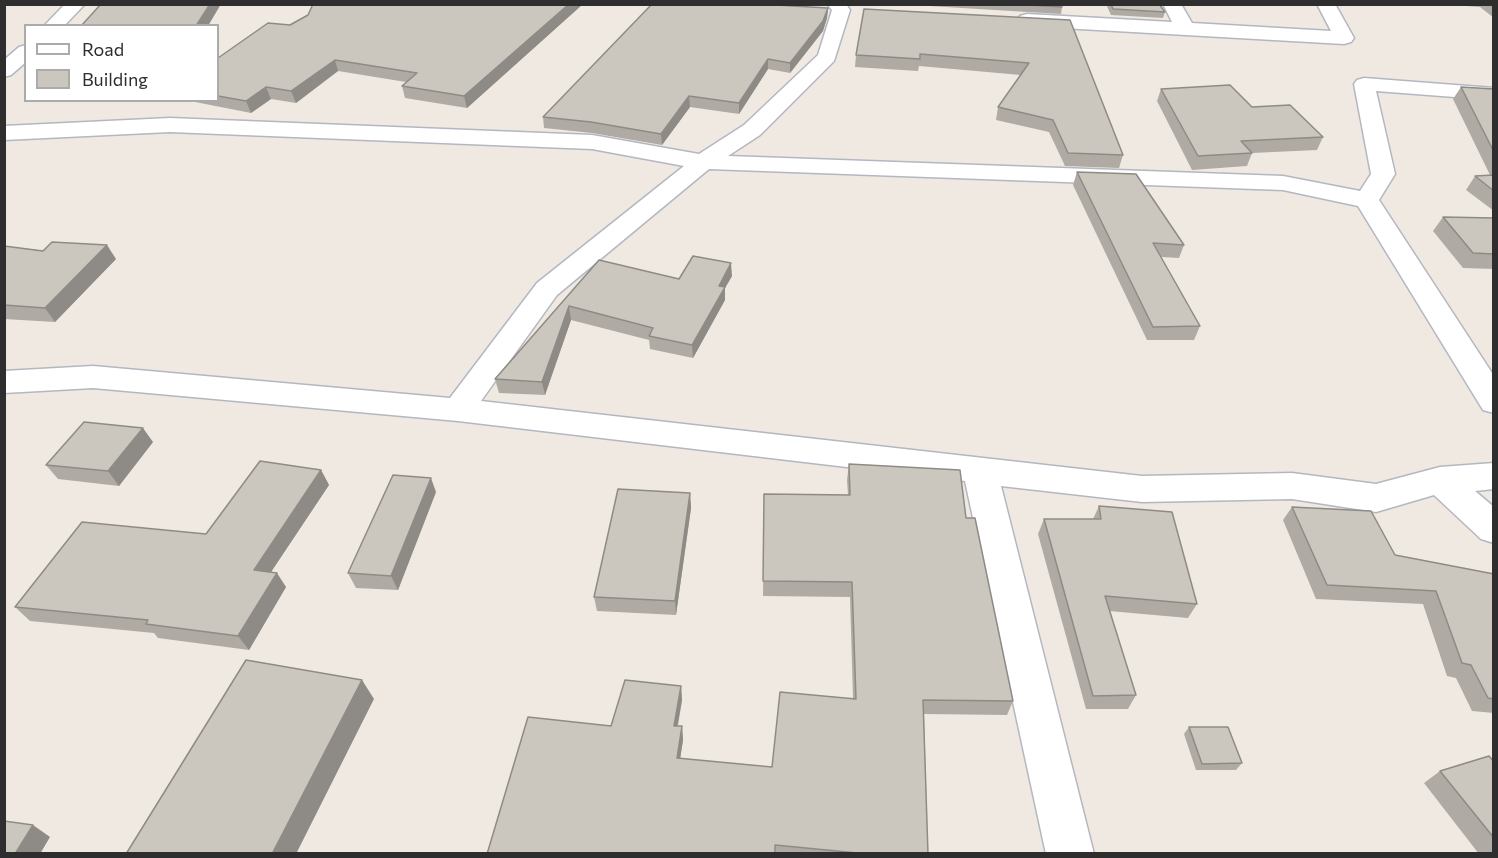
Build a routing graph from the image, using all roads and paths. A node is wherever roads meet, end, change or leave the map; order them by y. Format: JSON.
{"nodes":[{"id":1,"x":76,"y":4,"type":"edge"},
{"id":2,"x":1172,"y":4,"type":"edge"},
{"id":3,"x":1326,"y":4,"type":"edge"},
{"id":4,"x":840,"y":9,"type":"edge"},
{"id":5,"x":1007,"y":19,"type":"edge"},
{"id":6,"x":55,"y":24,"type":"edge"},
{"id":7,"x":1185,"y":28,"type":"junction"},
{"id":8,"x":24,"y":53,"type":"edge"},
{"id":9,"x":1354,"y":61,"type":"junction"},
{"id":10,"x":4,"y":71,"type":"edge"},
{"id":11,"x":1494,"y":94,"type":"edge"},
{"id":12,"x":4,"y":133,"type":"edge"},
{"id":13,"x":703,"y":162,"type":"junction"},
{"id":14,"x":1367,"y":200,"type":"junction"},
{"id":15,"x":4,"y":382,"type":"edge"},
{"id":16,"x":1494,"y":402,"type":"edge"},
{"id":17,"x":458,"y":410,"type":"junction"},
{"id":18,"x":980,"y":471,"type":"junction"},
{"id":19,"x":1494,"y":476,"type":"edge"},
{"id":20,"x":1440,"y":480,"type":"junction"},
{"id":21,"x":1494,"y":530,"type":"edge"},
{"id":22,"x":1070,"y":854,"type":"edge"}],
"edges":[{"from":1,"to":6,"type":"street"},
{"from":2,"to":7,"type":"street"},
{"from":3,"to":9,"type":"street"},
{"from":4,"to":13,"type":"street"},
{"from":5,"to":7,"type":"street"},
{"from":7,"to":9,"type":"street"},
{"from":8,"to":10,"type":"street"},
{"from":9,"to":11,"type":"street"},
{"from":9,"to":14,"type":"street"},
{"from":12,"to":13,"type":"street"},
{"from":13,"to":14,"type":"street"},
{"from":13,"to":17,"type":"street"},
{"from":14,"to":16,"type":"street"},
{"from":15,"to":17,"type":"street"},
{"from":17,"to":18,"type":"street"},
{"from":18,"to":20,"type":"street"},
{"from":18,"to":22,"type":"street"},
{"from":19,"to":20,"type":"street"},
{"from":20,"to":21,"type":"street"}]}
